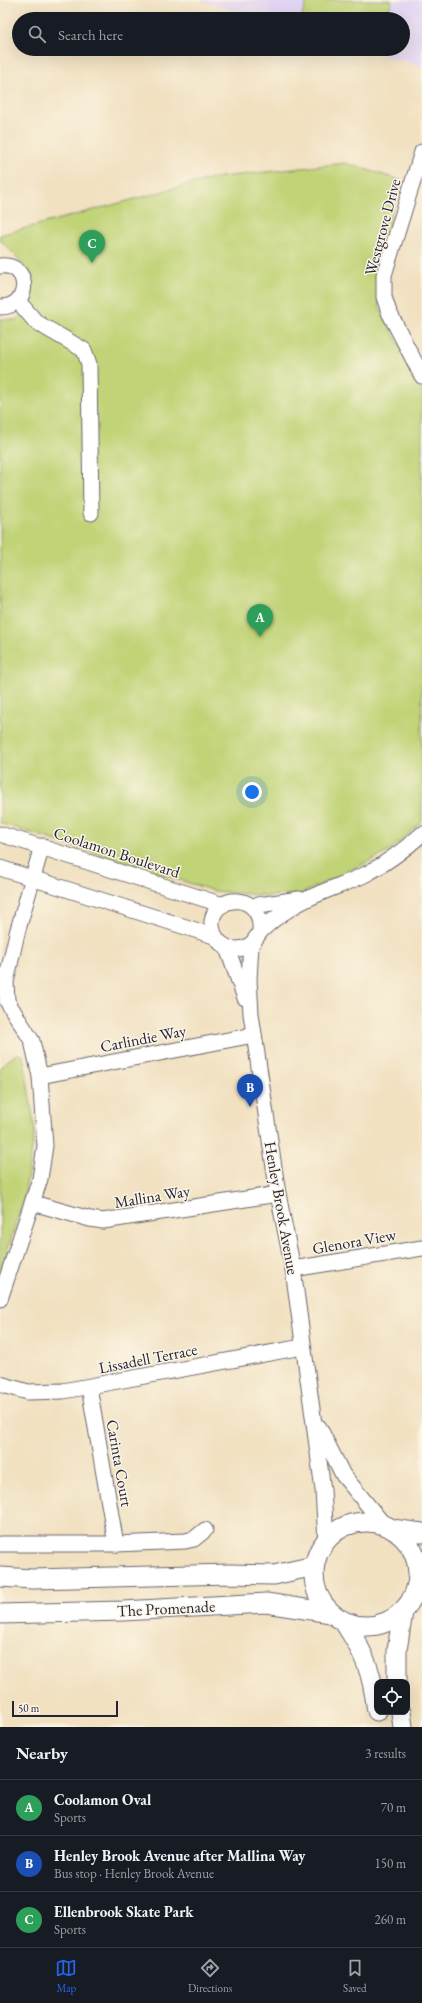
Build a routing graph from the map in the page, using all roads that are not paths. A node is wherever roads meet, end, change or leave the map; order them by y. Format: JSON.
{"nodes":[{"id":1,"x":422,"y":152,"type":"edge"},
{"id":2,"x":0,"y":266,"type":"edge"},
{"id":3,"x":18,"y":301,"type":"junction"},
{"id":4,"x":0,"y":306,"type":"edge"},
{"id":5,"x":422,"y":376,"type":"edge"},
{"id":6,"x":91,"y":512,"type":"dead end"},
{"id":7,"x":0,"y":834,"type":"edge"},
{"id":8,"x":422,"y":834,"type":"edge"},
{"id":9,"x":42,"y":846,"type":"junction"},
{"id":10,"x":0,"y":868,"type":"edge"},
{"id":11,"x":32,"y":879,"type":"junction"},
{"id":12,"x":306,"y":898,"type":"junction"},
{"id":13,"x":222,"y":905,"type":"junction"},
{"id":14,"x":252,"y":906,"type":"junction"},
{"id":15,"x":260,"y":932,"type":"junction"},
{"id":16,"x":214,"y":936,"type":"junction"},
{"id":17,"x":251,"y":944,"type":"junction"},
{"id":18,"x":227,"y":948,"type":"junction"},
{"id":19,"x":251,"y":1014,"type":"junction"},
{"id":20,"x":254,"y":1034,"type":"junction"},
{"id":21,"x":40,"y":1076,"type":"junction"},
{"id":22,"x":278,"y":1194,"type":"junction"},
{"id":23,"x":33,"y":1202,"type":"junction"},
{"id":24,"x":422,"y":1248,"type":"edge"},
{"id":25,"x":293,"y":1269,"type":"junction"},
{"id":26,"x":0,"y":1299,"type":"edge"},
{"id":27,"x":302,"y":1348,"type":"junction"},
{"id":28,"x":0,"y":1384,"type":"edge"},
{"id":29,"x":89,"y":1387,"type":"junction"},
{"id":30,"x":311,"y":1403,"type":"junction"},
{"id":31,"x":388,"y":1527,"type":"junction"},
{"id":32,"x":205,"y":1530,"type":"dead end"},
{"id":33,"x":422,"y":1533,"type":"edge"},
{"id":34,"x":326,"y":1541,"type":"junction"},
{"id":35,"x":0,"y":1544,"type":"edge"},
{"id":36,"x":116,"y":1544,"type":"junction"},
{"id":37,"x":314,"y":1566,"type":"junction"},
{"id":38,"x":0,"y":1577,"type":"edge"},
{"id":39,"x":419,"y":1592,"type":"edge"},
{"id":40,"x":403,"y":1612,"type":"junction"},
{"id":41,"x":0,"y":1614,"type":"edge"},
{"id":42,"x":338,"y":1618,"type":"junction"},
{"id":43,"x":397,"y":1679,"type":"edge"},
{"id":44,"x":374,"y":1688,"type":"edge"},
{"id":45,"x":377,"y":1715,"type":"edge"},
{"id":46,"x":401,"y":1715,"type":"edge"},
{"id":47,"x":379,"y":1727,"type":"edge"},
{"id":48,"x":403,"y":1727,"type":"edge"}],
"edges":[{"from":1,"to":5,"type":"street","name":"Westgrove Drive"},
{"from":2,"to":3,"type":"street"},
{"from":3,"to":4,"type":"street"},
{"from":3,"to":6,"type":"street"},
{"from":7,"to":9,"type":"street","name":"Coolamon Boulevard"},
{"from":8,"to":12,"type":"street"},
{"from":9,"to":11,"type":"street"},
{"from":9,"to":13,"type":"street","name":"Coolamon Boulevard"},
{"from":10,"to":11,"type":"street"},
{"from":11,"to":16,"type":"street"},
{"from":11,"to":21,"type":"street"},
{"from":12,"to":14,"type":"street"},
{"from":12,"to":15,"type":"street"},
{"from":13,"to":14,"type":"street"},
{"from":13,"to":16,"type":"street"},
{"from":14,"to":15,"type":"street"},
{"from":15,"to":17,"type":"street"},
{"from":16,"to":18,"type":"street"},
{"from":17,"to":18,"type":"street"},
{"from":17,"to":19,"type":"street","name":"Henley Brook Avenue"},
{"from":18,"to":19,"type":"street","name":"Henley Brook Avenue"},
{"from":19,"to":20,"type":"street","name":"Henley Brook Avenue"},
{"from":20,"to":21,"type":"street","name":"Carlindie Way"},
{"from":20,"to":22,"type":"street","name":"Henley Brook Avenue"},
{"from":21,"to":23,"type":"street"},
{"from":22,"to":23,"type":"street","name":"Mallina Way"},
{"from":22,"to":25,"type":"street","name":"Henley Brook Avenue"},
{"from":23,"to":26,"type":"street"},
{"from":24,"to":25,"type":"street","name":"Glenora View"},
{"from":25,"to":27,"type":"street","name":"Henley Brook Avenue"},
{"from":27,"to":29,"type":"street","name":"Lissadell Terrace"},
{"from":27,"to":30,"type":"street","name":"Henley Brook Avenue"},
{"from":28,"to":29,"type":"street","name":"Lissadell Terrace"},
{"from":29,"to":36,"type":"street","name":"Carinta Court"},
{"from":30,"to":31,"type":"street","name":"Henley Brook Avenue"},
{"from":30,"to":34,"type":"street","name":"Henley Brook Avenue"},
{"from":31,"to":33,"type":"main road"},
{"from":31,"to":34,"type":"main road"},
{"from":31,"to":39,"type":"main road"},
{"from":32,"to":36,"type":"street"},
{"from":34,"to":37,"type":"main road"},
{"from":35,"to":36,"type":"street"},
{"from":37,"to":38,"type":"main road","name":"The Promenade"},
{"from":37,"to":42,"type":"main road"},
{"from":39,"to":40,"type":"main road"},
{"from":40,"to":42,"type":"main road"},
{"from":40,"to":43,"type":"main road"},
{"from":41,"to":42,"type":"main road","name":"The Promenade"},
{"from":42,"to":44,"type":"main road"},
{"from":45,"to":47,"type":"main road"},
{"from":46,"to":48,"type":"main road"}]}
